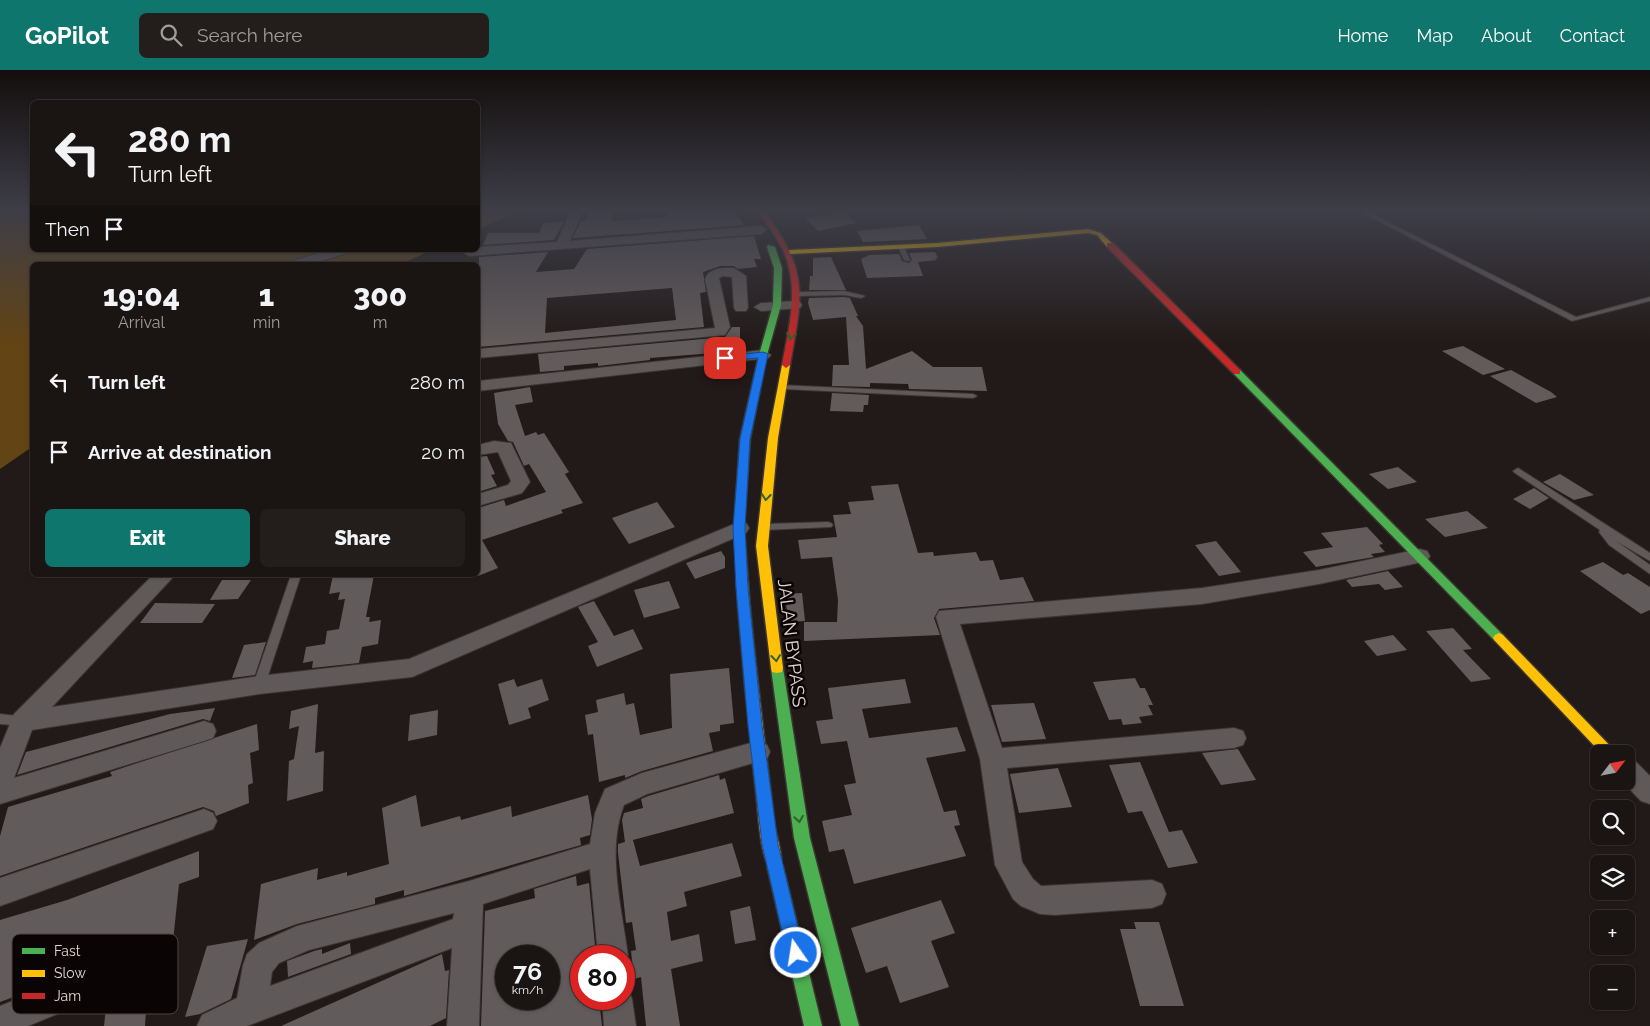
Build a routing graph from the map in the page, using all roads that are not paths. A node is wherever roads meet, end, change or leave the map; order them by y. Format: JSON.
{"nodes":[{"id":1,"x":324,"y":256,"type":"edge"},
{"id":2,"x":775,"y":256,"type":"edge"},
{"id":3,"x":791,"y":256,"type":"edge"},
{"id":4,"x":905,"y":256,"type":"edge"},
{"id":5,"x":1121,"y":256,"type":"edge"},
{"id":6,"x":1451,"y":256,"type":"edge"},
{"id":7,"x":907,"y":260,"type":"dead end"},
{"id":8,"x":304,"y":262,"type":"edge"},
{"id":9,"x":861,"y":296,"type":"dead end"},
{"id":10,"x":797,"y":299,"type":"junction"},
{"id":11,"x":1650,"y":299,"type":"edge"},
{"id":12,"x":777,"y":305,"type":"junction"},
{"id":13,"x":751,"y":307,"type":"junction"},
{"id":14,"x":720,"y":309,"type":"junction"},
{"id":15,"x":480,"y":354,"type":"edge"},
{"id":16,"x":763,"y":354,"type":"junction"},
{"id":17,"x":480,"y":386,"type":"edge"},
{"id":18,"x":783,"y":387,"type":"junction"},
{"id":19,"x":973,"y":396,"type":"dead end"},
{"id":20,"x":480,"y":450,"type":"edge"},
{"id":21,"x":1518,"y":472,"type":"dead end"},
{"id":22,"x":480,"y":499,"type":"edge"},
{"id":23,"x":1594,"y":522,"type":"junction"},
{"id":24,"x":828,"y":525,"type":"dead end"},
{"id":25,"x":762,"y":527,"type":"junction"},
{"id":26,"x":739,"y":528,"type":"junction"},
{"id":27,"x":1420,"y":556,"type":"junction"},
{"id":28,"x":1650,"y":558,"type":"edge"},
{"id":29,"x":1650,"y":570,"type":"edge"},
{"id":30,"x":163,"y":577,"type":"edge"},
{"id":31,"x":295,"y":577,"type":"edge"},
{"id":32,"x":259,"y":685,"type":"junction"},
{"id":33,"x":0,"y":719,"type":"edge"},
{"id":34,"x":23,"y":721,"type":"junction"},
{"id":35,"x":204,"y":731,"type":"dead end"},
{"id":36,"x":1234,"y":738,"type":"dead end"},
{"id":37,"x":1603,"y":745,"type":"edge"},
{"id":38,"x":758,"y":752,"type":"junction"},
{"id":39,"x":993,"y":759,"type":"junction"},
{"id":40,"x":1635,"y":778,"type":"edge"},
{"id":41,"x":0,"y":780,"type":"edge"},
{"id":42,"x":0,"y":792,"type":"edge"},
{"id":43,"x":1650,"y":794,"type":"edge"},
{"id":44,"x":204,"y":822,"type":"dead end"},
{"id":45,"x":604,"y":852,"type":"junction"},
{"id":46,"x":0,"y":892,"type":"edge"},
{"id":47,"x":1152,"y":894,"type":"dead end"},
{"id":48,"x":468,"y":895,"type":"junction"},
{"id":49,"x":468,"y":928,"type":"junction"},
{"id":50,"x":612,"y":945,"type":"edge"},
{"id":51,"x":250,"y":1008,"type":"junction"},
{"id":52,"x":618,"y":1010,"type":"edge"},
{"id":53,"x":20,"y":1014,"type":"edge"},
{"id":54,"x":0,"y":1022,"type":"edge"},
{"id":55,"x":213,"y":1026,"type":"edge"},
{"id":56,"x":463,"y":1026,"type":"edge"},
{"id":57,"x":620,"y":1026,"type":"edge"},
{"id":58,"x":813,"y":1026,"type":"edge"},
{"id":59,"x":850,"y":1026,"type":"edge"}],
"edges":[{"from":1,"to":8,"type":"street"},
{"from":2,"to":12,"type":"main road"},
{"from":3,"to":10,"type":"main road","name":"JALAN BYPASS"},
{"from":4,"to":7,"type":"lane"},
{"from":5,"to":27,"type":"main road"},
{"from":6,"to":11,"type":"lane"},
{"from":9,"to":10,"type":"lane"},
{"from":10,"to":12,"type":"street"},
{"from":10,"to":18,"type":"main road","name":"JALAN BYPASS","one_way":true},
{"from":12,"to":13,"type":"street"},
{"from":12,"to":16,"type":"main road"},
{"from":13,"to":14,"type":"street"},
{"from":13,"to":14,"type":"street"},
{"from":14,"to":15,"type":"street"},
{"from":16,"to":17,"type":"street"},
{"from":16,"to":26,"type":"main road"},
{"from":18,"to":19,"type":"lane"},
{"from":18,"to":25,"type":"main road","name":"JALAN BYPASS","one_way":true},
{"from":20,"to":22,"type":"street"},
{"from":21,"to":23,"type":"lane"},
{"from":23,"to":28,"type":"lane"},
{"from":23,"to":29,"type":"lane"},
{"from":24,"to":25,"type":"lane"},
{"from":25,"to":59,"type":"main road","name":"JALAN BYPASS","one_way":true},
{"from":26,"to":32,"type":"street"},
{"from":26,"to":38,"type":"main road"},
{"from":27,"to":37,"type":"main road"},
{"from":27,"to":39,"type":"street"},
{"from":30,"to":34,"type":"street"},
{"from":31,"to":32,"type":"lane"},
{"from":32,"to":34,"type":"street"},
{"from":33,"to":34,"type":"lane"},
{"from":34,"to":41,"type":"street"},
{"from":35,"to":42,"type":"street"},
{"from":36,"to":39,"type":"street"},
{"from":38,"to":45,"type":"street"},
{"from":38,"to":58,"type":"main road"},
{"from":39,"to":47,"type":"street"},
{"from":40,"to":43,"type":"street"},
{"from":44,"to":46,"type":"street"},
{"from":45,"to":48,"type":"street"},
{"from":45,"to":50,"type":"street"},
{"from":48,"to":49,"type":"street"},
{"from":48,"to":51,"type":"street"},
{"from":49,"to":51,"type":"street"},
{"from":49,"to":56,"type":"street"},
{"from":51,"to":55,"type":"street"},
{"from":52,"to":57,"type":"street"},
{"from":53,"to":54,"type":"street"}]}
